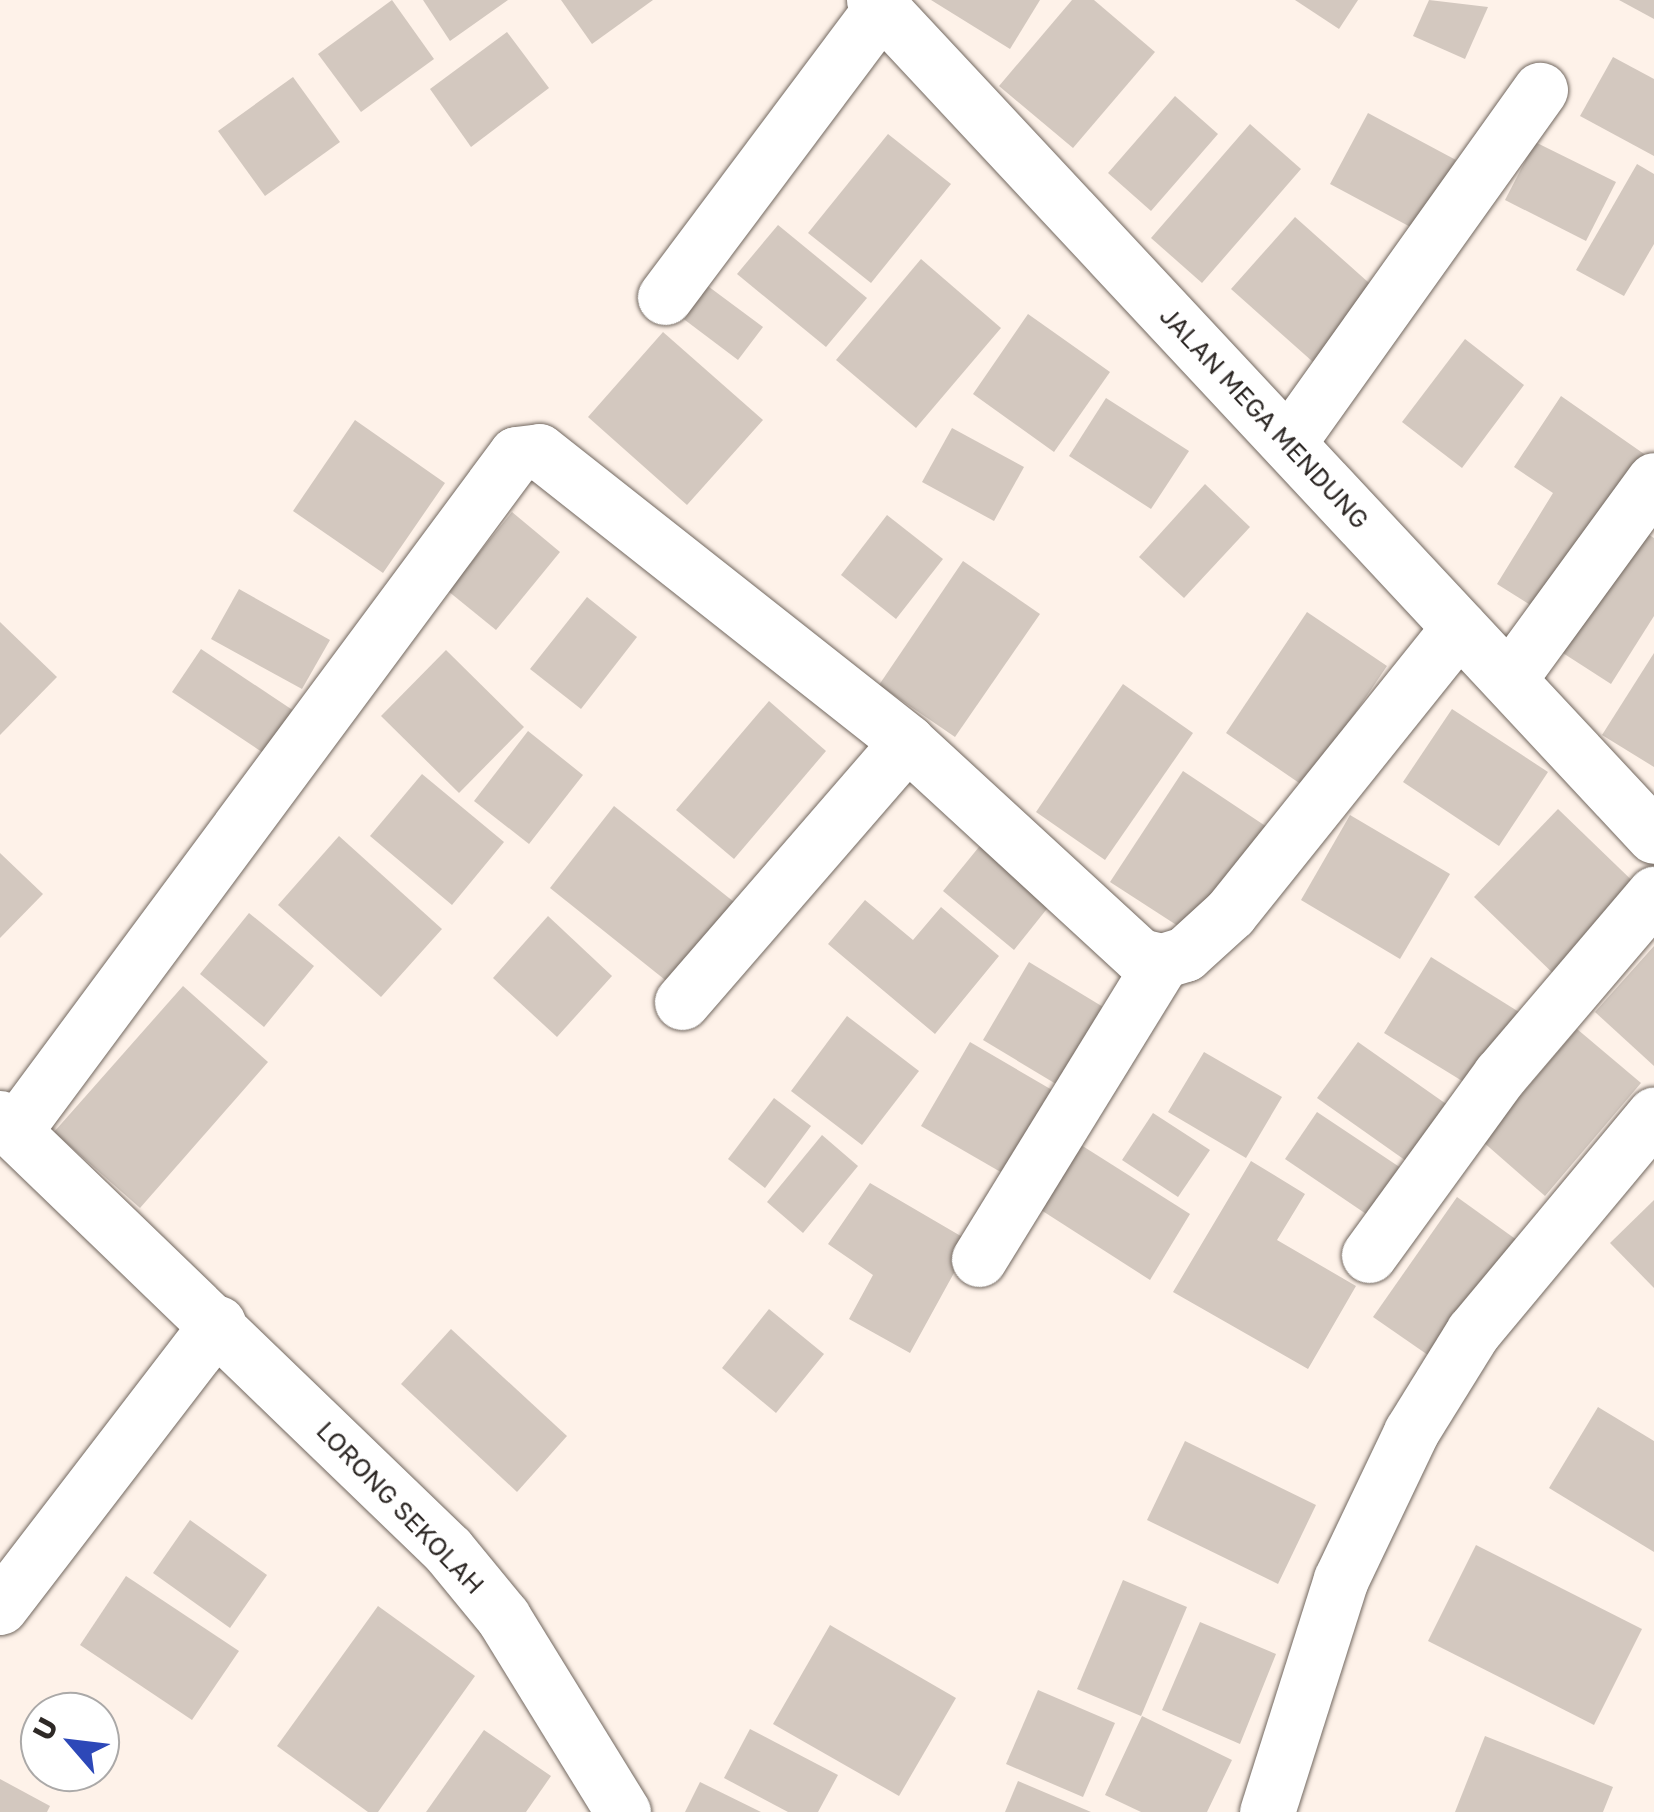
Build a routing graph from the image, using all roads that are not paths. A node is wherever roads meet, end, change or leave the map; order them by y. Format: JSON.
{"nodes":[{"id":1,"x":878,"y":4,"type":"edge"},
{"id":2,"x":1540,"y":90,"type":"dead end"},
{"id":3,"x":665,"y":298,"type":"dead end"},
{"id":4,"x":1288,"y":443,"type":"junction"},
{"id":5,"x":1654,"y":480,"type":"edge"},
{"id":6,"x":1458,"y":627,"type":"junction"},
{"id":7,"x":1509,"y":678,"type":"junction"},
{"id":8,"x":906,"y":742,"type":"junction"},
{"id":9,"x":1654,"y":836,"type":"edge"},
{"id":10,"x":1654,"y":894,"type":"edge"},
{"id":11,"x":1162,"y":961,"type":"junction"},
{"id":12,"x":682,"y":1002,"type":"dead end"},
{"id":13,"x":1654,"y":1116,"type":"edge"},
{"id":14,"x":8,"y":1124,"type":"edge"},
{"id":15,"x":1369,"y":1256,"type":"dead end"},
{"id":16,"x":980,"y":1259,"type":"dead end"},
{"id":17,"x":218,"y":1323,"type":"junction"},
{"id":18,"x":0,"y":1606,"type":"edge"},
{"id":19,"x":1272,"y":1810,"type":"edge"},
{"id":20,"x":623,"y":1812,"type":"edge"}],
"edges":[{"from":1,"to":3,"type":"street"},
{"from":1,"to":4,"type":"street","name":"JALAN MEGA MENDUNG"},
{"from":2,"to":4,"type":"street"},
{"from":4,"to":6,"type":"street","name":"JALAN MEGA MENDUNG"},
{"from":5,"to":7,"type":"street"},
{"from":6,"to":7,"type":"street","name":"JALAN MEGA MENDUNG"},
{"from":6,"to":11,"type":"street"},
{"from":7,"to":9,"type":"street","name":"JALAN MEGA MENDUNG"},
{"from":8,"to":11,"type":"street"},
{"from":8,"to":12,"type":"street"},
{"from":8,"to":14,"type":"street"},
{"from":10,"to":15,"type":"street"},
{"from":11,"to":16,"type":"street"},
{"from":13,"to":19,"type":"street"},
{"from":14,"to":17,"type":"street","name":"LORONG SEKOLAH"},
{"from":17,"to":18,"type":"street"},
{"from":17,"to":20,"type":"street","name":"LORONG SEKOLAH"}]}
